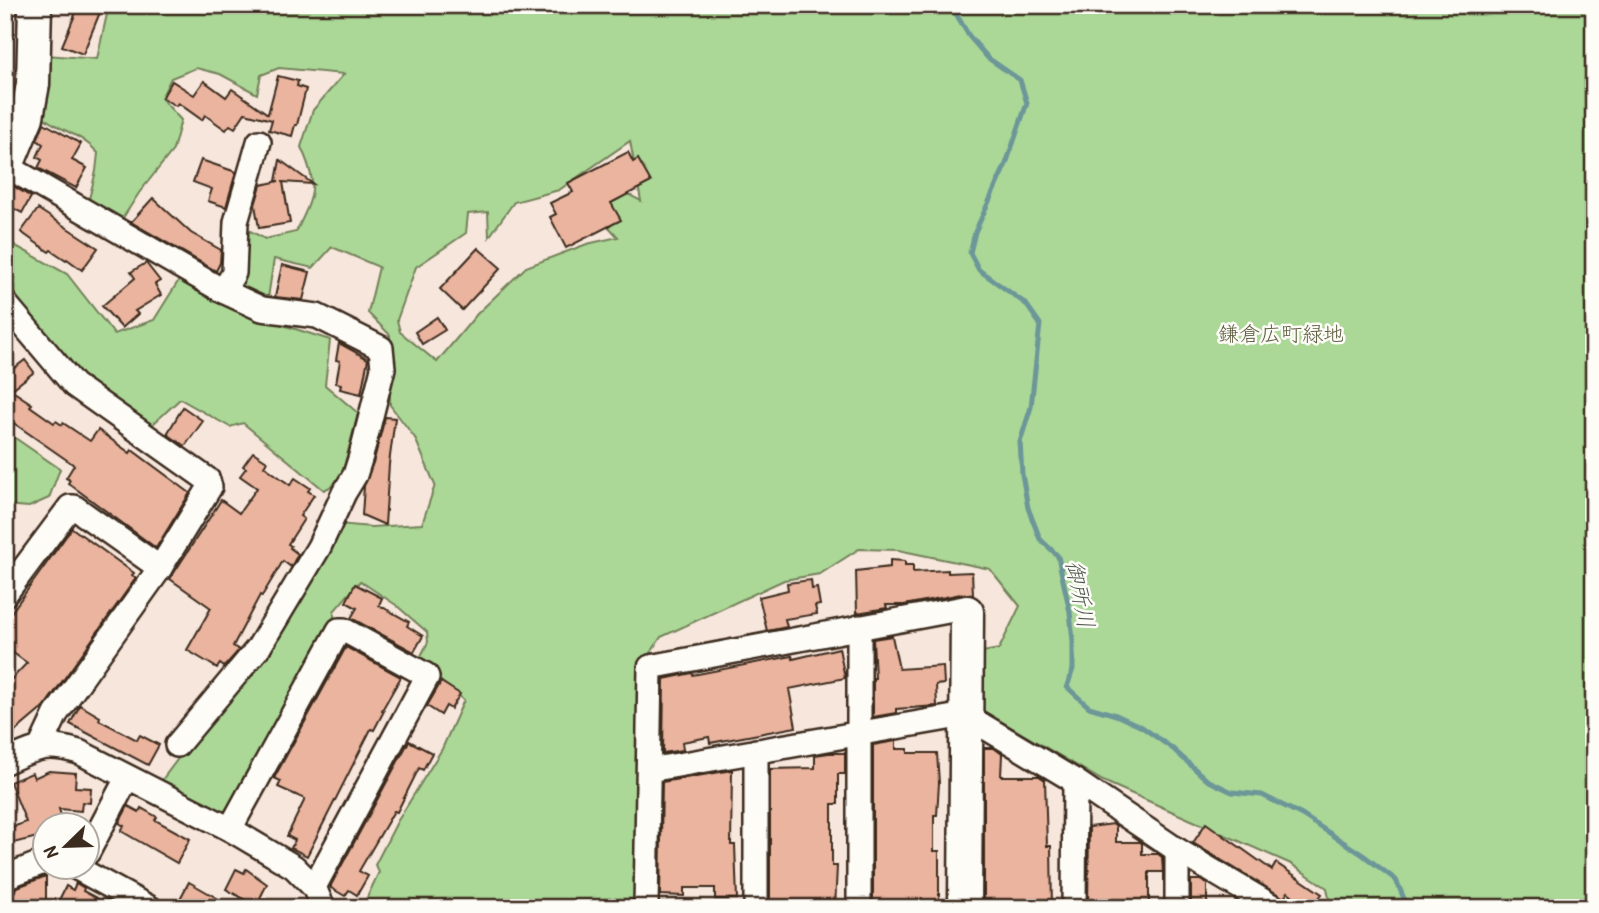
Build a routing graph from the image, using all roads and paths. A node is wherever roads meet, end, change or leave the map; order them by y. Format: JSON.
{"nodes":[{"id":1,"x":35,"y":5,"type":"edge"},
{"id":2,"x":259,"y":142,"type":"dead end"},
{"id":3,"x":6,"y":169,"type":"edge"},
{"id":4,"x":223,"y":290,"type":"junction"},
{"id":5,"x":5,"y":303,"type":"edge"},
{"id":6,"x":160,"y":568,"type":"junction"},
{"id":7,"x":5,"y":594,"type":"edge"},
{"id":8,"x":967,"y":612,"type":"joint"},
{"id":9,"x":859,"y":627,"type":"junction"},
{"id":10,"x":965,"y":715,"type":"junction"},
{"id":11,"x":859,"y":733,"type":"junction"},
{"id":12,"x":177,"y":745,"type":"dead end"},
{"id":13,"x":41,"y":746,"type":"junction"},
{"id":14,"x":756,"y":751,"type":"junction"},
{"id":15,"x":5,"y":762,"type":"edge"},
{"id":16,"x":649,"y":770,"type":"junction"},
{"id":17,"x":127,"y":778,"type":"junction"},
{"id":18,"x":1075,"y":781,"type":"junction"},
{"id":19,"x":102,"y":824,"type":"edge"},
{"id":20,"x":230,"y":829,"type":"junction"},
{"id":21,"x":1177,"y":850,"type":"junction"},
{"id":22,"x":32,"y":866,"type":"edge"},
{"id":23,"x":5,"y":877,"type":"edge"},
{"id":24,"x":102,"y":878,"type":"edge"},
{"id":25,"x":318,"y":897,"type":"edge"},
{"id":26,"x":150,"y":908,"type":"edge"},
{"id":27,"x":646,"y":908,"type":"edge"},
{"id":28,"x":756,"y":908,"type":"edge"},
{"id":29,"x":859,"y":908,"type":"edge"},
{"id":30,"x":965,"y":908,"type":"edge"},
{"id":31,"x":1074,"y":908,"type":"edge"},
{"id":32,"x":1177,"y":908,"type":"edge"},
{"id":33,"x":1275,"y":908,"type":"edge"}],
"edges":[{"from":1,"to":3,"type":"street"},
{"from":2,"to":4,"type":"street"},
{"from":3,"to":4,"type":"street"},
{"from":4,"to":12,"type":"street"},
{"from":5,"to":6,"type":"street"},
{"from":6,"to":7,"type":"street"},
{"from":6,"to":13,"type":"street"},
{"from":8,"to":9,"type":"street"},
{"from":8,"to":10,"type":"street"},
{"from":9,"to":11,"type":"street"},
{"from":9,"to":16,"type":"street"},
{"from":10,"to":11,"type":"street"},
{"from":10,"to":18,"type":"street"},
{"from":10,"to":30,"type":"street"},
{"from":11,"to":14,"type":"street"},
{"from":11,"to":29,"type":"street"},
{"from":13,"to":15,"type":"street"},
{"from":13,"to":17,"type":"street"},
{"from":14,"to":16,"type":"street"},
{"from":14,"to":28,"type":"street"},
{"from":16,"to":27,"type":"street"},
{"from":17,"to":19,"type":"street"},
{"from":17,"to":20,"type":"street"},
{"from":18,"to":21,"type":"street"},
{"from":18,"to":31,"type":"street"},
{"from":20,"to":25,"type":"street"},
{"from":20,"to":25,"type":"street"},
{"from":21,"to":32,"type":"street"},
{"from":21,"to":33,"type":"street"},
{"from":22,"to":23,"type":"street"},
{"from":24,"to":26,"type":"street"}]}
